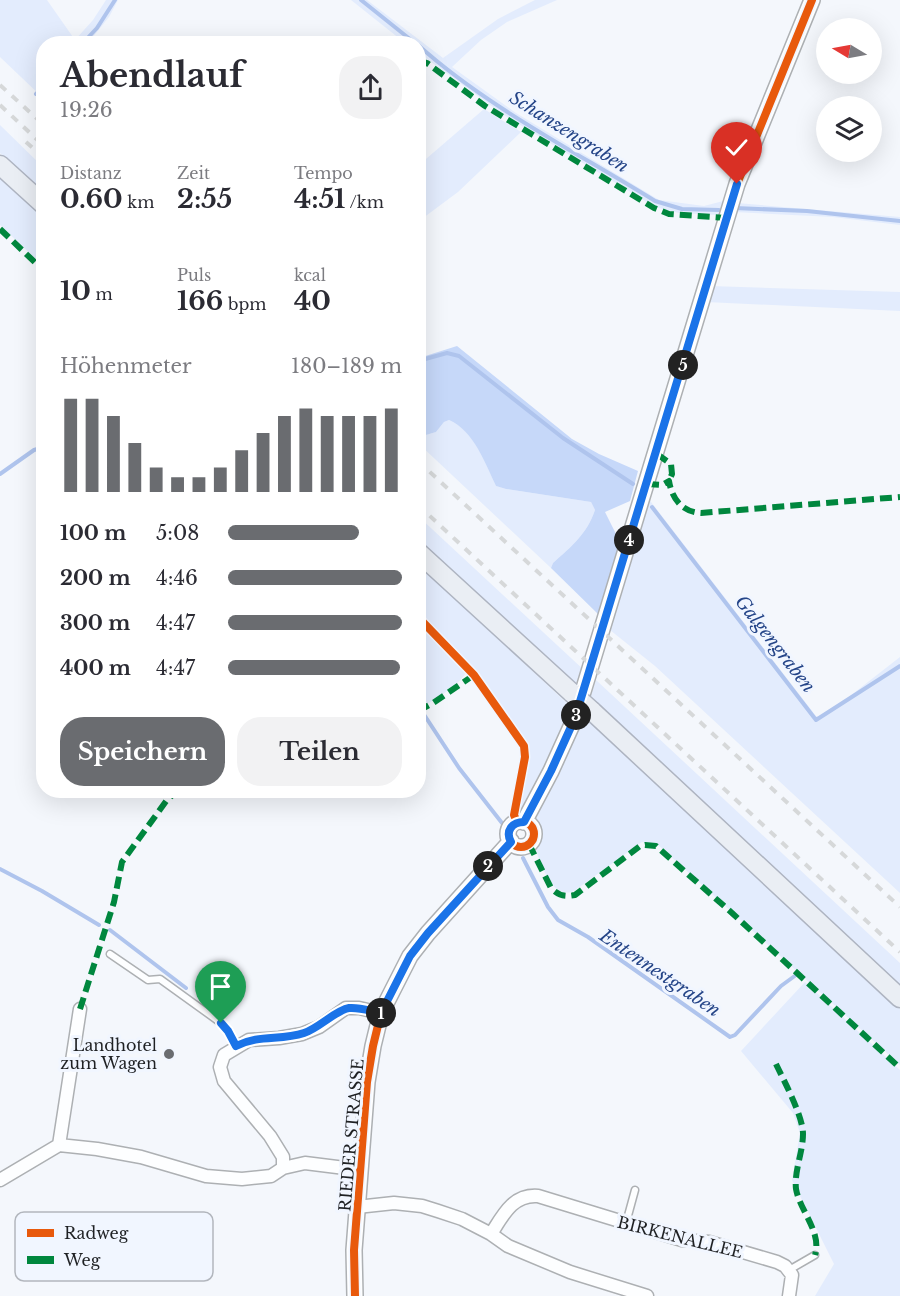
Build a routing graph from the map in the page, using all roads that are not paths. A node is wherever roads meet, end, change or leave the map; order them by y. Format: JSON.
{"nodes":[{"id":1,"x":812,"y":0,"type":"edge"},
{"id":2,"x":0,"y":165,"type":"edge"},
{"id":3,"x":36,"y":198,"type":"edge"},
{"id":4,"x":426,"y":559,"type":"edge"},
{"id":5,"x":110,"y":954,"type":"dead end"},
{"id":6,"x":900,"y":998,"type":"edge"},
{"id":7,"x":80,"y":1010,"type":"dead end"},
{"id":8,"x":381,"y":1013,"type":"junction"},
{"id":9,"x":236,"y":1046,"type":"junction"},
{"id":10,"x":59,"y":1145,"type":"junction"},
{"id":11,"x":284,"y":1168,"type":"junction"},
{"id":12,"x":361,"y":1170,"type":"junction"},
{"id":13,"x":0,"y":1180,"type":"edge"},
{"id":14,"x":635,"y":1190,"type":"dead end"},
{"id":15,"x":357,"y":1207,"type":"junction"},
{"id":16,"x":626,"y":1224,"type":"junction"},
{"id":17,"x":491,"y":1234,"type":"junction"},
{"id":18,"x":815,"y":1255,"type":"dead end"},
{"id":19,"x":789,"y":1270,"type":"junction"},
{"id":20,"x":355,"y":1296,"type":"edge"},
{"id":21,"x":646,"y":1296,"type":"edge"},
{"id":22,"x":789,"y":1296,"type":"edge"}],
"edges":[{"from":1,"to":8,"type":"street","name":"RIEDER STRASSE"},
{"from":2,"to":3,"type":"main road"},
{"from":4,"to":6,"type":"main road","bridge":true},
{"from":5,"to":9,"type":"lane"},
{"from":7,"to":10,"type":"street"},
{"from":8,"to":9,"type":"street"},
{"from":8,"to":12,"type":"street","name":"RIEDER STRASSE"},
{"from":9,"to":11,"type":"street"},
{"from":10,"to":11,"type":"street"},
{"from":10,"to":13,"type":"street"},
{"from":11,"to":12,"type":"street"},
{"from":12,"to":15,"type":"street","name":"RIEDER STRASSE"},
{"from":14,"to":16,"type":"lane"},
{"from":15,"to":17,"type":"street"},
{"from":15,"to":20,"type":"street","name":"RIEDER STRASSE"},
{"from":16,"to":17,"type":"street","name":"BIRKENALLEE"},
{"from":16,"to":19,"type":"street","name":"BIRKENALLEE"},
{"from":17,"to":21,"type":"street"},
{"from":18,"to":19,"type":"lane"},
{"from":19,"to":22,"type":"street"}]}
